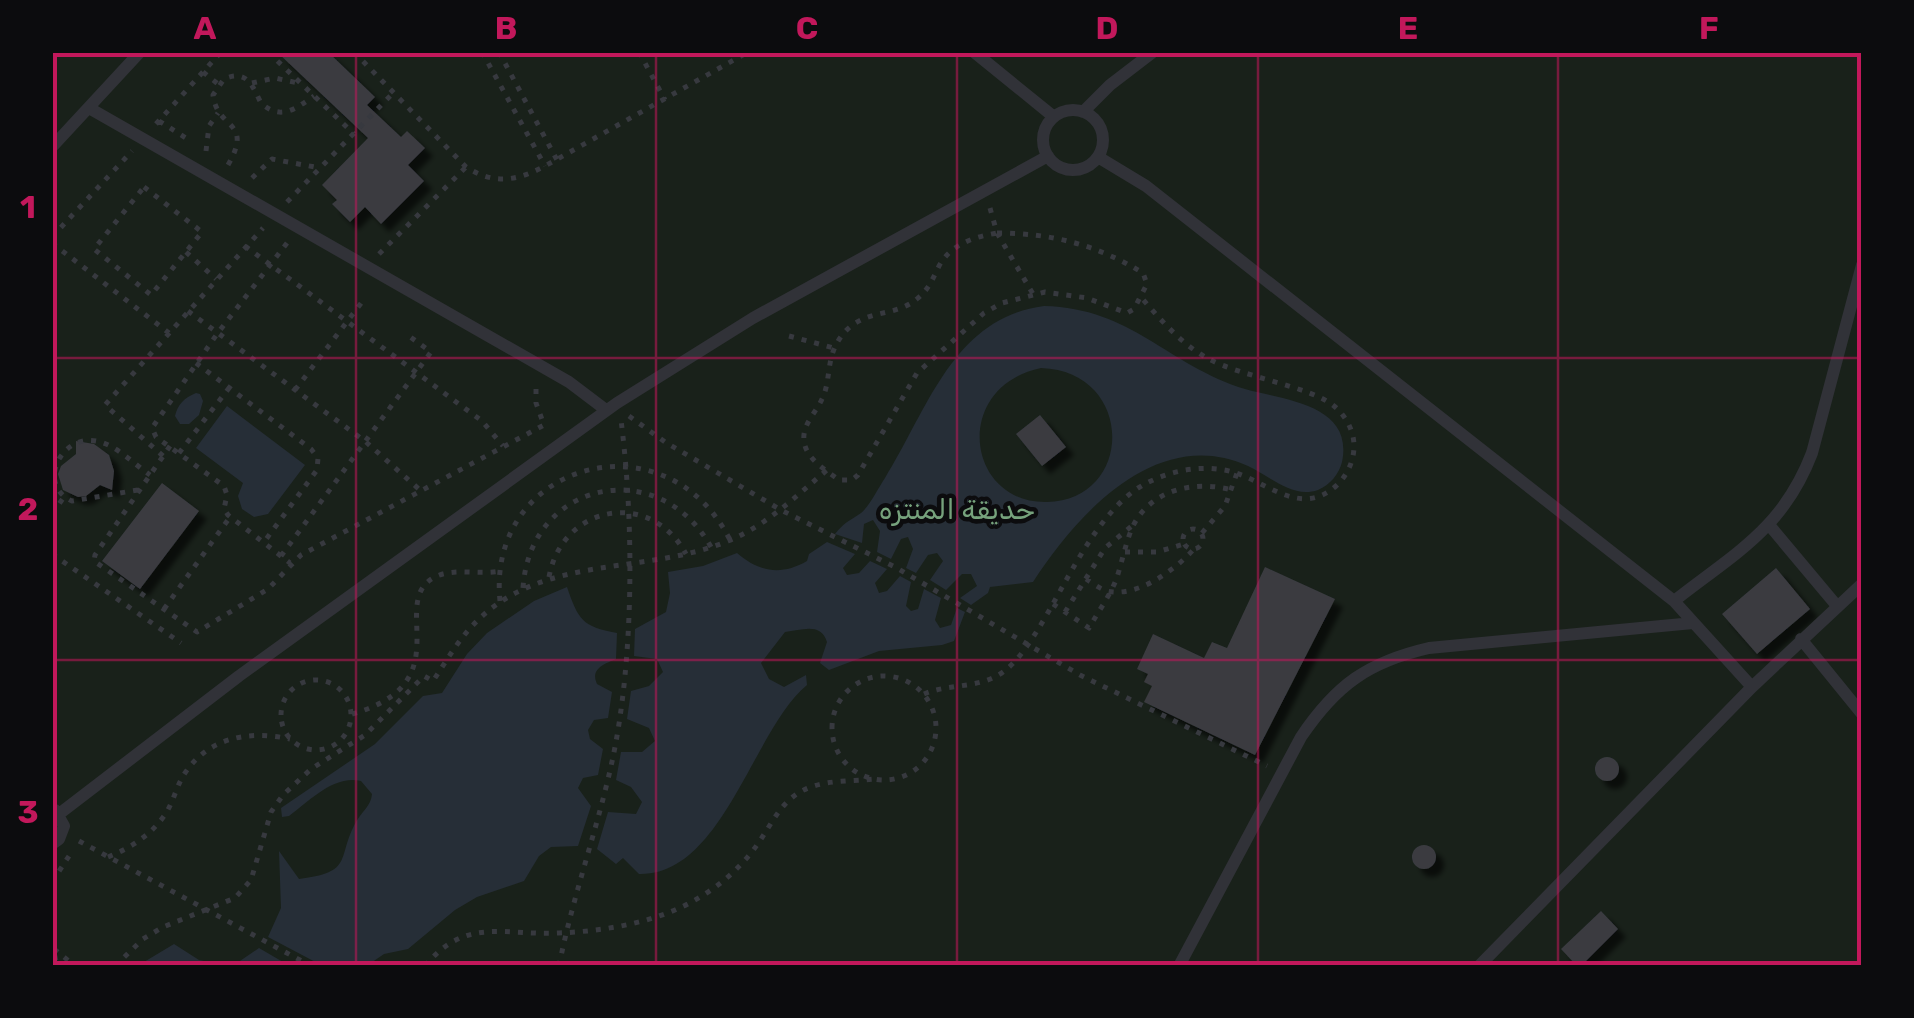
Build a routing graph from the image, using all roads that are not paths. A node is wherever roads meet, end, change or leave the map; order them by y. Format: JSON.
{"nodes":[{"id":1,"x":140,"y":52,"type":"edge"},
{"id":2,"x":974,"y":52,"type":"edge"},
{"id":3,"x":1152,"y":52,"type":"edge"},
{"id":4,"x":88,"y":108,"type":"junction"},
{"id":5,"x":1083,"y":112,"type":"junction"},
{"id":6,"x":1054,"y":117,"type":"junction"},
{"id":7,"x":52,"y":147,"type":"edge"},
{"id":8,"x":1048,"y":156,"type":"junction"},
{"id":9,"x":1098,"y":157,"type":"junction"},
{"id":10,"x":1862,"y":265,"type":"edge"},
{"id":11,"x":611,"y":406,"type":"junction"},
{"id":12,"x":1770,"y":526,"type":"junction"},
{"id":13,"x":1862,"y":584,"type":"edge"},
{"id":14,"x":1674,"y":601,"type":"junction"},
{"id":15,"x":1837,"y":606,"type":"junction"},
{"id":16,"x":1694,"y":623,"type":"junction"},
{"id":17,"x":1802,"y":639,"type":"junction"},
{"id":18,"x":1752,"y":687,"type":"junction"},
{"id":19,"x":1862,"y":714,"type":"edge"},
{"id":20,"x":56,"y":811,"type":"edge"},
{"id":21,"x":52,"y":844,"type":"edge"},
{"id":22,"x":1179,"y":966,"type":"edge"},
{"id":23,"x":1479,"y":966,"type":"edge"}],
"edges":[{"from":1,"to":4,"type":"lane"},
{"from":2,"to":6,"type":"lane"},
{"from":3,"to":5,"type":"lane"},
{"from":4,"to":7,"type":"lane"},
{"from":4,"to":11,"type":"lane"},
{"from":5,"to":6,"type":"lane"},
{"from":5,"to":9,"type":"lane"},
{"from":6,"to":8,"type":"lane"},
{"from":8,"to":9,"type":"lane"},
{"from":8,"to":11,"type":"lane"},
{"from":9,"to":14,"type":"lane"},
{"from":10,"to":12,"type":"lane"},
{"from":11,"to":20,"type":"lane"},
{"from":12,"to":14,"type":"lane"},
{"from":12,"to":15,"type":"lane"},
{"from":13,"to":15,"type":"lane"},
{"from":14,"to":16,"type":"lane"},
{"from":15,"to":17,"type":"lane"},
{"from":16,"to":18,"type":"lane"},
{"from":16,"to":22,"type":"lane"},
{"from":17,"to":18,"type":"lane"},
{"from":17,"to":19,"type":"lane"},
{"from":18,"to":23,"type":"lane"},
{"from":20,"to":21,"type":"lane"}]}
